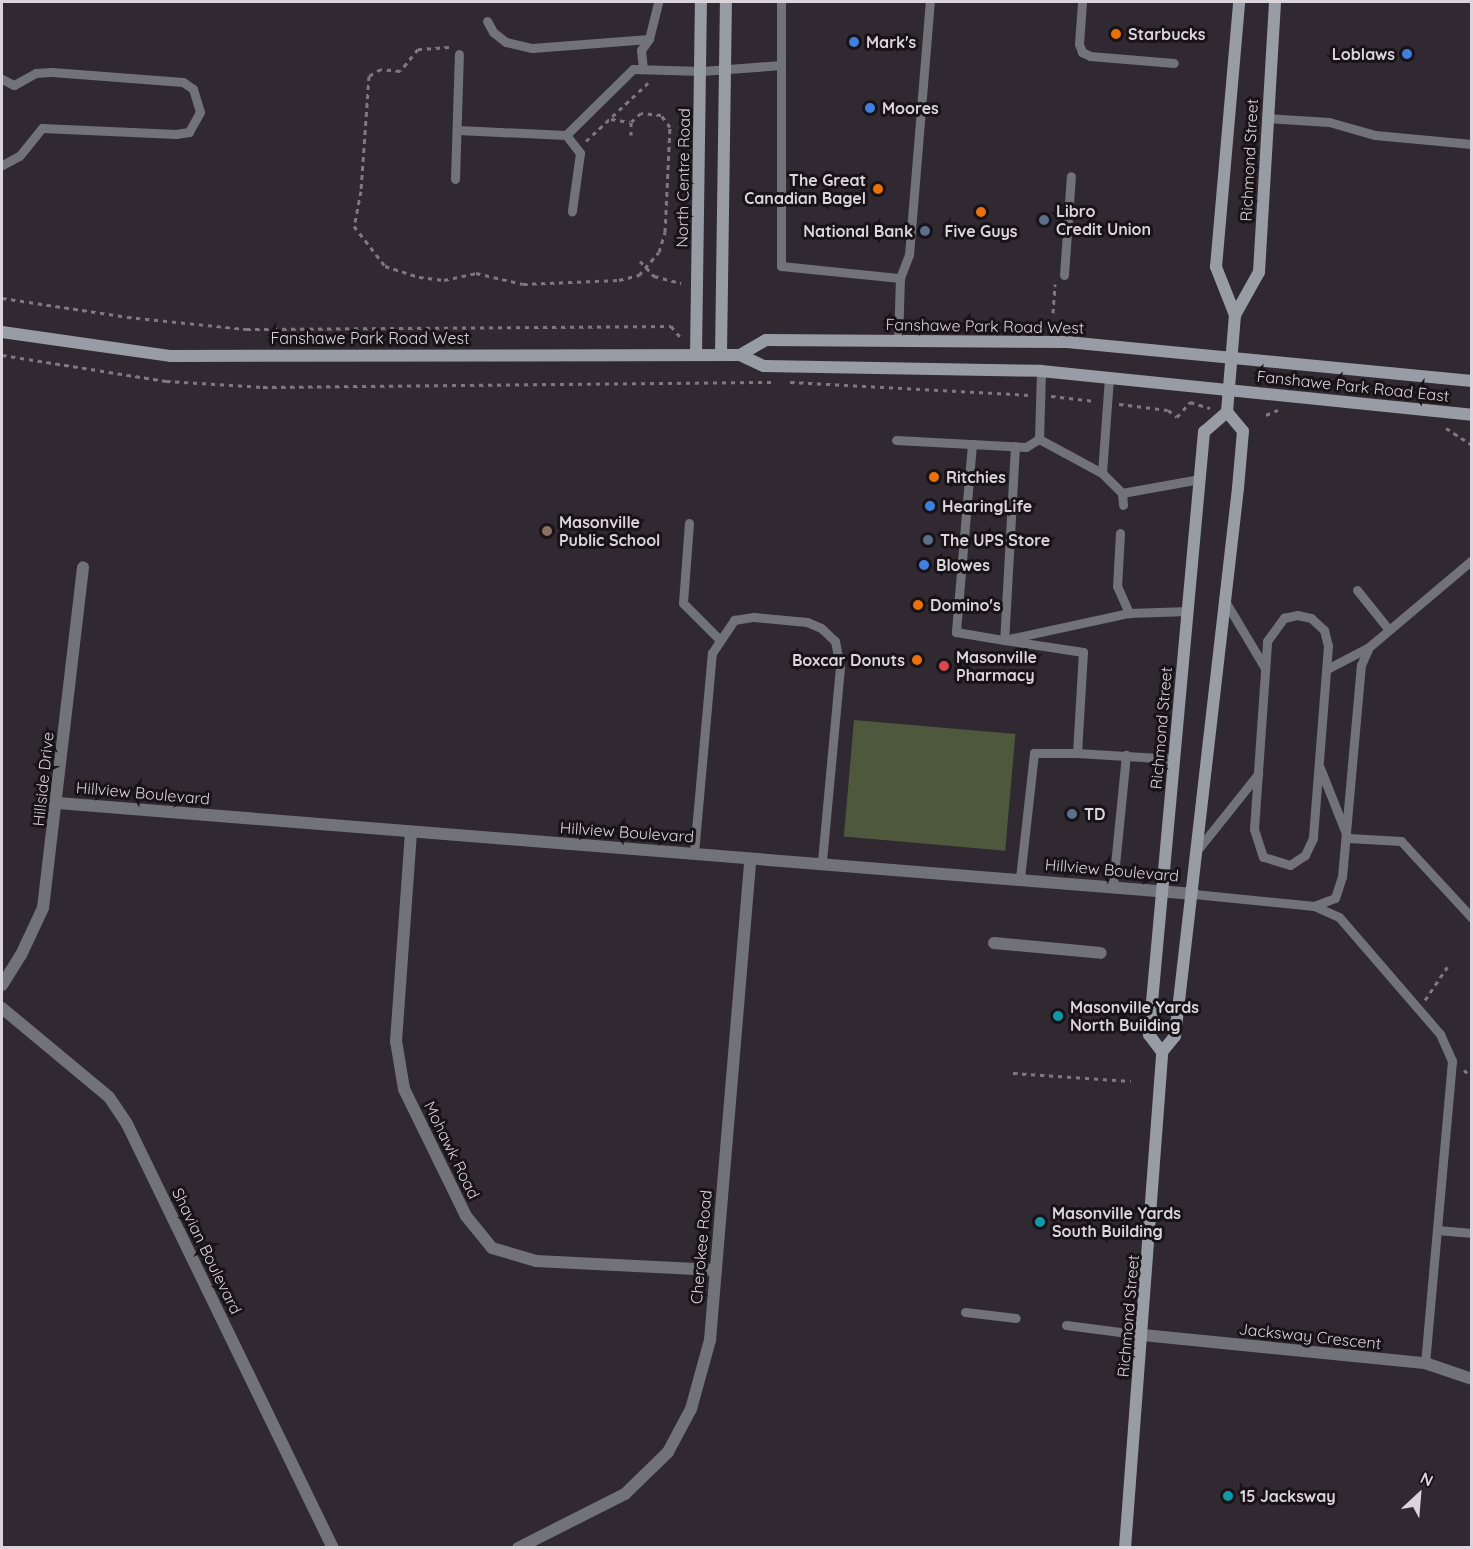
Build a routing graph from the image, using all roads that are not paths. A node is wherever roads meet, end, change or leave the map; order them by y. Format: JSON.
{"nodes":[{"id":1,"x":658,"y":2,"type":"edge"},
{"id":2,"x":701,"y":2,"type":"edge"},
{"id":3,"x":726,"y":2,"type":"edge"},
{"id":4,"x":781,"y":2,"type":"edge"},
{"id":5,"x":930,"y":2,"type":"edge"},
{"id":6,"x":1082,"y":2,"type":"edge"},
{"id":7,"x":1239,"y":2,"type":"edge"},
{"id":8,"x":1275,"y":2,"type":"edge"},
{"id":9,"x":487,"y":21,"type":"dead end"},
{"id":10,"x":648,"y":39,"type":"junction"},
{"id":11,"x":459,"y":54,"type":"road end"},
{"id":12,"x":1174,"y":63,"type":"dead end"},
{"id":13,"x":781,"y":65,"type":"junction"},
{"id":14,"x":643,"y":69,"type":"junction"},
{"id":15,"x":727,"y":69,"type":"junction"},
{"id":16,"x":702,"y":70,"type":"junction"},
{"id":17,"x":2,"y":80,"type":"edge"},
{"id":18,"x":1268,"y":118,"type":"junction"},
{"id":19,"x":458,"y":130,"type":"junction"},
{"id":20,"x":566,"y":135,"type":"junction"},
{"id":21,"x":1472,"y":144,"type":"edge"},
{"id":22,"x":2,"y":165,"type":"edge"},
{"id":23,"x":1071,"y":176,"type":"dead end"},
{"id":24,"x":455,"y":178,"type":"dead end"},
{"id":25,"x":572,"y":211,"type":"dead end"},
{"id":26,"x":1064,"y":275,"type":"dead end"},
{"id":27,"x":900,"y":278,"type":"junction"},
{"id":28,"x":1235,"y":315,"type":"junction"},
{"id":29,"x":2,"y":332,"type":"edge"},
{"id":30,"x":898,"y":342,"type":"junction"},
{"id":31,"x":696,"y":355,"type":"junction"},
{"id":32,"x":722,"y":355,"type":"junction"},
{"id":33,"x":740,"y":355,"type":"junction"},
{"id":34,"x":1233,"y":355,"type":"junction"},
{"id":35,"x":1041,"y":371,"type":"junction"},
{"id":36,"x":1109,"y":377,"type":"junction"},
{"id":37,"x":1472,"y":381,"type":"edge"},
{"id":38,"x":1230,"y":389,"type":"junction"},
{"id":39,"x":1227,"y":412,"type":"junction"},
{"id":40,"x":1472,"y":415,"type":"edge"},
{"id":41,"x":1039,"y":439,"type":"junction"},
{"id":42,"x":896,"y":440,"type":"dead end"},
{"id":43,"x":972,"y":444,"type":"junction"},
{"id":44,"x":1015,"y":446,"type":"junction"},
{"id":45,"x":1102,"y":473,"type":"junction"},
{"id":46,"x":1200,"y":479,"type":"junction"},
{"id":47,"x":1122,"y":493,"type":"junction"},
{"id":48,"x":1123,"y":505,"type":"dead end"},
{"id":49,"x":689,"y":523,"type":"dead end"},
{"id":50,"x":1120,"y":533,"type":"dead end"},
{"id":51,"x":1472,"y":560,"type":"edge"},
{"id":52,"x":83,"y":567,"type":"dead end"},
{"id":53,"x":1357,"y":590,"type":"dead end"},
{"id":54,"x":1224,"y":601,"type":"junction"},
{"id":55,"x":1188,"y":611,"type":"junction"},
{"id":56,"x":1129,"y":613,"type":"junction"},
{"id":57,"x":1389,"y":630,"type":"junction"},
{"id":58,"x":719,"y":639,"type":"junction"},
{"id":59,"x":1004,"y":640,"type":"junction"},
{"id":60,"x":1369,"y":647,"type":"junction"},
{"id":61,"x":1265,"y":668,"type":"junction"},
{"id":62,"x":1327,"y":669,"type":"junction"},
{"id":63,"x":1077,"y":753,"type":"junction"},
{"id":64,"x":1126,"y":754,"type":"junction"},
{"id":65,"x":1175,"y":759,"type":"junction"},
{"id":66,"x":1319,"y":765,"type":"junction"},
{"id":67,"x":1258,"y":774,"type":"junction"},
{"id":68,"x":58,"y":803,"type":"junction"},
{"id":69,"x":411,"y":832,"type":"junction"},
{"id":70,"x":1348,"y":838,"type":"junction"},
{"id":71,"x":1199,"y":848,"type":"junction"},
{"id":72,"x":694,"y":853,"type":"junction"},
{"id":73,"x":750,"y":859,"type":"junction"},
{"id":74,"x":822,"y":862,"type":"junction"},
{"id":75,"x":1020,"y":878,"type":"junction"},
{"id":76,"x":1113,"y":885,"type":"junction"},
{"id":77,"x":1164,"y":890,"type":"junction"},
{"id":78,"x":1194,"y":894,"type":"junction"},
{"id":79,"x":1314,"y":906,"type":"junction"},
{"id":80,"x":1472,"y":918,"type":"edge"},
{"id":81,"x":994,"y":943,"type":"dead end"},
{"id":82,"x":1101,"y":952,"type":"dead end"},
{"id":83,"x":2,"y":985,"type":"edge"},
{"id":84,"x":2,"y":1008,"type":"edge"},
{"id":85,"x":1162,"y":1052,"type":"junction"},
{"id":86,"x":1437,"y":1230,"type":"junction"},
{"id":87,"x":1472,"y":1233,"type":"edge"},
{"id":88,"x":716,"y":1270,"type":"junction"},
{"id":89,"x":965,"y":1312,"type":"dead end"},
{"id":90,"x":1016,"y":1318,"type":"dead end"},
{"id":91,"x":1066,"y":1325,"type":"dead end"},
{"id":92,"x":1143,"y":1335,"type":"junction"},
{"id":93,"x":1425,"y":1363,"type":"junction"},
{"id":94,"x":1472,"y":1379,"type":"edge"},
{"id":95,"x":333,"y":1548,"type":"edge"},
{"id":96,"x":518,"y":1548,"type":"edge"},
{"id":97,"x":1125,"y":1548,"type":"edge"}],
"edges":[{"from":1,"to":10,"type":"lane"},
{"from":2,"to":16,"type":"main road","name":"North Centre Road"},
{"from":3,"to":15,"type":"main road"},
{"from":4,"to":13,"type":"lane"},
{"from":5,"to":27,"type":"lane"},
{"from":6,"to":12,"type":"lane"},
{"from":7,"to":28,"type":"main road","name":"Richmond Street"},
{"from":8,"to":18,"type":"main road","name":"Richmond Street"},
{"from":9,"to":10,"type":"lane"},
{"from":10,"to":14,"type":"lane"},
{"from":11,"to":19,"type":"lane"},
{"from":13,"to":15,"type":"lane"},
{"from":13,"to":27,"type":"lane"},
{"from":14,"to":16,"type":"lane"},
{"from":14,"to":20,"type":"lane"},
{"from":15,"to":16,"type":"lane"},
{"from":15,"to":32,"type":"main road"},
{"from":16,"to":31,"type":"main road","name":"North Centre Road"},
{"from":17,"to":22,"type":"lane"},
{"from":18,"to":21,"type":"lane"},
{"from":18,"to":28,"type":"main road","name":"Richmond Street"},
{"from":19,"to":20,"type":"lane"},
{"from":19,"to":24,"type":"lane"},
{"from":20,"to":25,"type":"lane"},
{"from":23,"to":26,"type":"lane"},
{"from":27,"to":30,"type":"lane"},
{"from":28,"to":34,"type":"main road","name":"Richmond Street"},
{"from":29,"to":31,"type":"main road","name":"Fanshawe Park Road West"},
{"from":30,"to":33,"type":"main road","name":"Fanshawe Park Road West"},
{"from":30,"to":34,"type":"main road","name":"Fanshawe Park Road West"},
{"from":31,"to":32,"type":"main road","name":"Fanshawe Park Road West"},
{"from":32,"to":33,"type":"main road","name":"Fanshawe Park Road West"},
{"from":33,"to":35,"type":"main road","name":"Fanshawe Park Road West"},
{"from":34,"to":37,"type":"main road","name":"Fanshawe Park Road East"},
{"from":34,"to":38,"type":"main road","name":"Richmond Street"},
{"from":35,"to":36,"type":"main road","name":"Fanshawe Park Road West"},
{"from":35,"to":41,"type":"lane"},
{"from":36,"to":38,"type":"main road","name":"Fanshawe Park Road West"},
{"from":36,"to":45,"type":"lane"},
{"from":38,"to":39,"type":"main road","name":"Richmond Street"},
{"from":38,"to":40,"type":"main road","name":"Fanshawe Park Road East"},
{"from":39,"to":46,"type":"main road","name":"Richmond Street"},
{"from":39,"to":54,"type":"main road","name":"Richmond Street"},
{"from":41,"to":44,"type":"lane"},
{"from":41,"to":45,"type":"lane"},
{"from":42,"to":43,"type":"lane"},
{"from":43,"to":44,"type":"lane"},
{"from":43,"to":59,"type":"lane"},
{"from":44,"to":59,"type":"lane"},
{"from":45,"to":47,"type":"lane"},
{"from":46,"to":47,"type":"lane"},
{"from":46,"to":55,"type":"main road","name":"Richmond Street"},
{"from":47,"to":48,"type":"lane"},
{"from":49,"to":58,"type":"lane"},
{"from":50,"to":56,"type":"lane"},
{"from":51,"to":57,"type":"lane"},
{"from":52,"to":68,"type":"street","name":"Hillside Drive"},
{"from":53,"to":57,"type":"lane"},
{"from":54,"to":61,"type":"lane"},
{"from":54,"to":71,"type":"main road","name":"Richmond Street"},
{"from":55,"to":56,"type":"lane"},
{"from":55,"to":65,"type":"main road","name":"Richmond Street"},
{"from":56,"to":59,"type":"lane"},
{"from":57,"to":60,"type":"lane"},
{"from":58,"to":72,"type":"lane"},
{"from":58,"to":74,"type":"lane"},
{"from":59,"to":63,"type":"lane"},
{"from":60,"to":62,"type":"lane"},
{"from":60,"to":70,"type":"lane"},
{"from":61,"to":62,"type":"lane"},
{"from":61,"to":67,"type":"lane"},
{"from":62,"to":66,"type":"lane"},
{"from":63,"to":64,"type":"lane"},
{"from":63,"to":75,"type":"lane"},
{"from":64,"to":65,"type":"lane"},
{"from":64,"to":76,"type":"lane"},
{"from":65,"to":77,"type":"main road","name":"Richmond Street"},
{"from":66,"to":67,"type":"lane"},
{"from":66,"to":70,"type":"lane"},
{"from":67,"to":71,"type":"lane"},
{"from":68,"to":69,"type":"street","name":"Hillview Boulevard"},
{"from":68,"to":83,"type":"street","name":"Hillside Drive"},
{"from":69,"to":72,"type":"street","name":"Hillview Boulevard"},
{"from":69,"to":88,"type":"street","name":"Mohawk Road"},
{"from":70,"to":79,"type":"lane"},
{"from":70,"to":80,"type":"lane"},
{"from":71,"to":78,"type":"main road","name":"Richmond Street"},
{"from":72,"to":73,"type":"street","name":"Hillview Boulevard"},
{"from":73,"to":74,"type":"street","name":"Hillview Boulevard"},
{"from":73,"to":88,"type":"street","name":"Cherokee Road"},
{"from":74,"to":75,"type":"street","name":"Hillview Boulevard"},
{"from":75,"to":76,"type":"street","name":"Hillview Boulevard"},
{"from":76,"to":77,"type":"street","name":"Hillview Boulevard"},
{"from":77,"to":78,"type":"street","name":"Hillview Boulevard"},
{"from":77,"to":85,"type":"main road","name":"Richmond Street"},
{"from":78,"to":79,"type":"lane"},
{"from":78,"to":85,"type":"main road","name":"Richmond Street"},
{"from":79,"to":86,"type":"lane"},
{"from":81,"to":82,"type":"street"},
{"from":84,"to":95,"type":"street","name":"Shavian Boulevard"},
{"from":85,"to":92,"type":"main road","name":"Richmond Street"},
{"from":86,"to":87,"type":"lane"},
{"from":86,"to":93,"type":"lane"},
{"from":88,"to":96,"type":"street","name":"Cherokee Road"},
{"from":89,"to":90,"type":"lane"},
{"from":91,"to":92,"type":"lane"},
{"from":92,"to":93,"type":"street","name":"Jacksway Crescent"},
{"from":92,"to":97,"type":"main road","name":"Richmond Street"},
{"from":93,"to":94,"type":"street","name":"Jacksway Crescent"}]}
